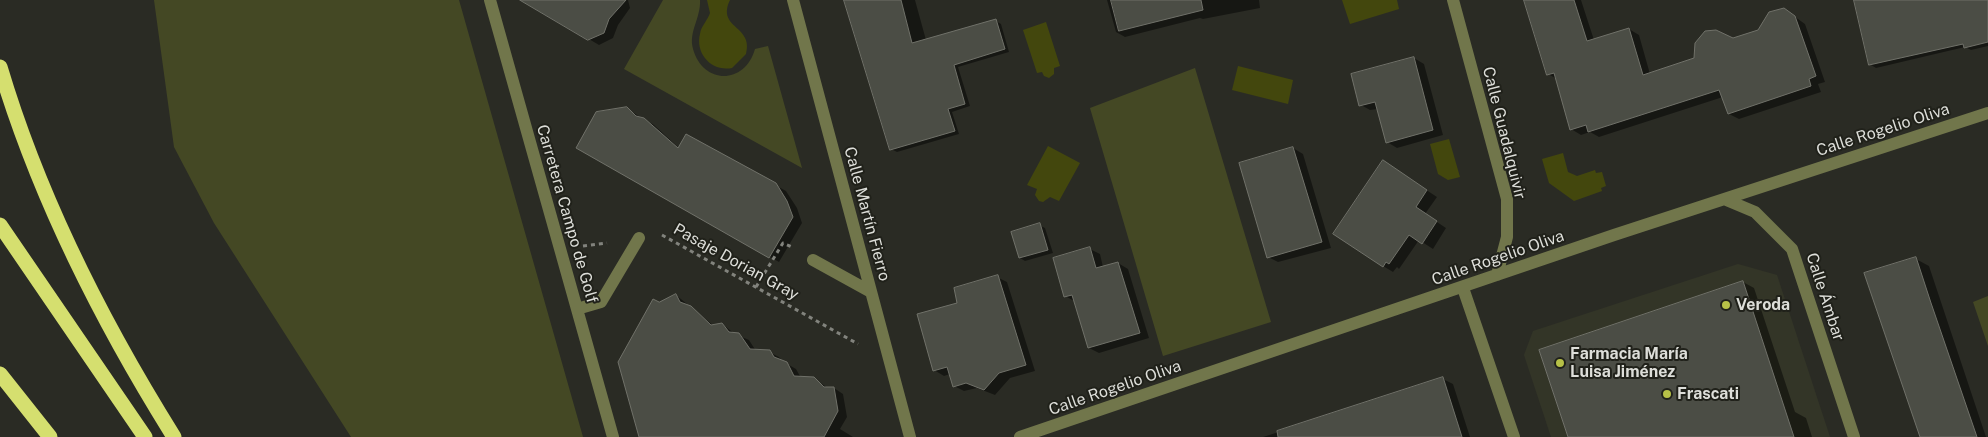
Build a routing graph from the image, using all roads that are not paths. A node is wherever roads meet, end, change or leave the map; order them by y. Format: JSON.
{"nodes":[{"id":1,"x":490,"y":0,"type":"edge"},
{"id":2,"x":793,"y":0,"type":"edge"},
{"id":3,"x":1453,"y":0,"type":"edge"},
{"id":4,"x":0,"y":67,"type":"edge"},
{"id":5,"x":1988,"y":113,"type":"edge"},
{"id":6,"x":1724,"y":199,"type":"junction"},
{"id":7,"x":0,"y":225,"type":"edge"},
{"id":8,"x":639,"y":238,"type":"road end"},
{"id":9,"x":813,"y":260,"type":"road end"},
{"id":10,"x":1497,"y":276,"type":"junction"},
{"id":11,"x":1463,"y":288,"type":"junction"},
{"id":12,"x":871,"y":292,"type":"junction"},
{"id":13,"x":577,"y":308,"type":"junction"},
{"id":14,"x":0,"y":374,"type":"edge"},
{"id":15,"x":50,"y":437,"type":"edge"},
{"id":16,"x":144,"y":437,"type":"edge"},
{"id":17,"x":174,"y":437,"type":"edge"},
{"id":18,"x":612,"y":437,"type":"edge"},
{"id":19,"x":910,"y":437,"type":"edge"},
{"id":20,"x":1020,"y":437,"type":"edge"},
{"id":21,"x":1514,"y":437,"type":"edge"},
{"id":22,"x":1854,"y":437,"type":"edge"}],
"edges":[{"from":1,"to":13,"type":"street","name":"Carretera Campo de Golf"},
{"from":2,"to":12,"type":"street","name":"Calle Martín Fierro"},
{"from":3,"to":10,"type":"street","name":"Calle Guadalquivir"},
{"from":4,"to":17,"type":"highway"},
{"from":5,"to":6,"type":"street","name":"Calle Rogelio Oliva"},
{"from":6,"to":10,"type":"street","name":"Calle Rogelio Oliva"},
{"from":6,"to":22,"type":"street","name":"Calle Ámbar"},
{"from":7,"to":16,"type":"highway"},
{"from":8,"to":13,"type":"street"},
{"from":9,"to":12,"type":"street"},
{"from":10,"to":11,"type":"street","name":"Calle Rogelio Oliva"},
{"from":11,"to":20,"type":"street","name":"Calle Rogelio Oliva"},
{"from":11,"to":21,"type":"street"},
{"from":12,"to":19,"type":"street","name":"Calle Martín Fierro"},
{"from":13,"to":18,"type":"street","name":"Carretera Campo de Golf"},
{"from":14,"to":15,"type":"highway"}]}
